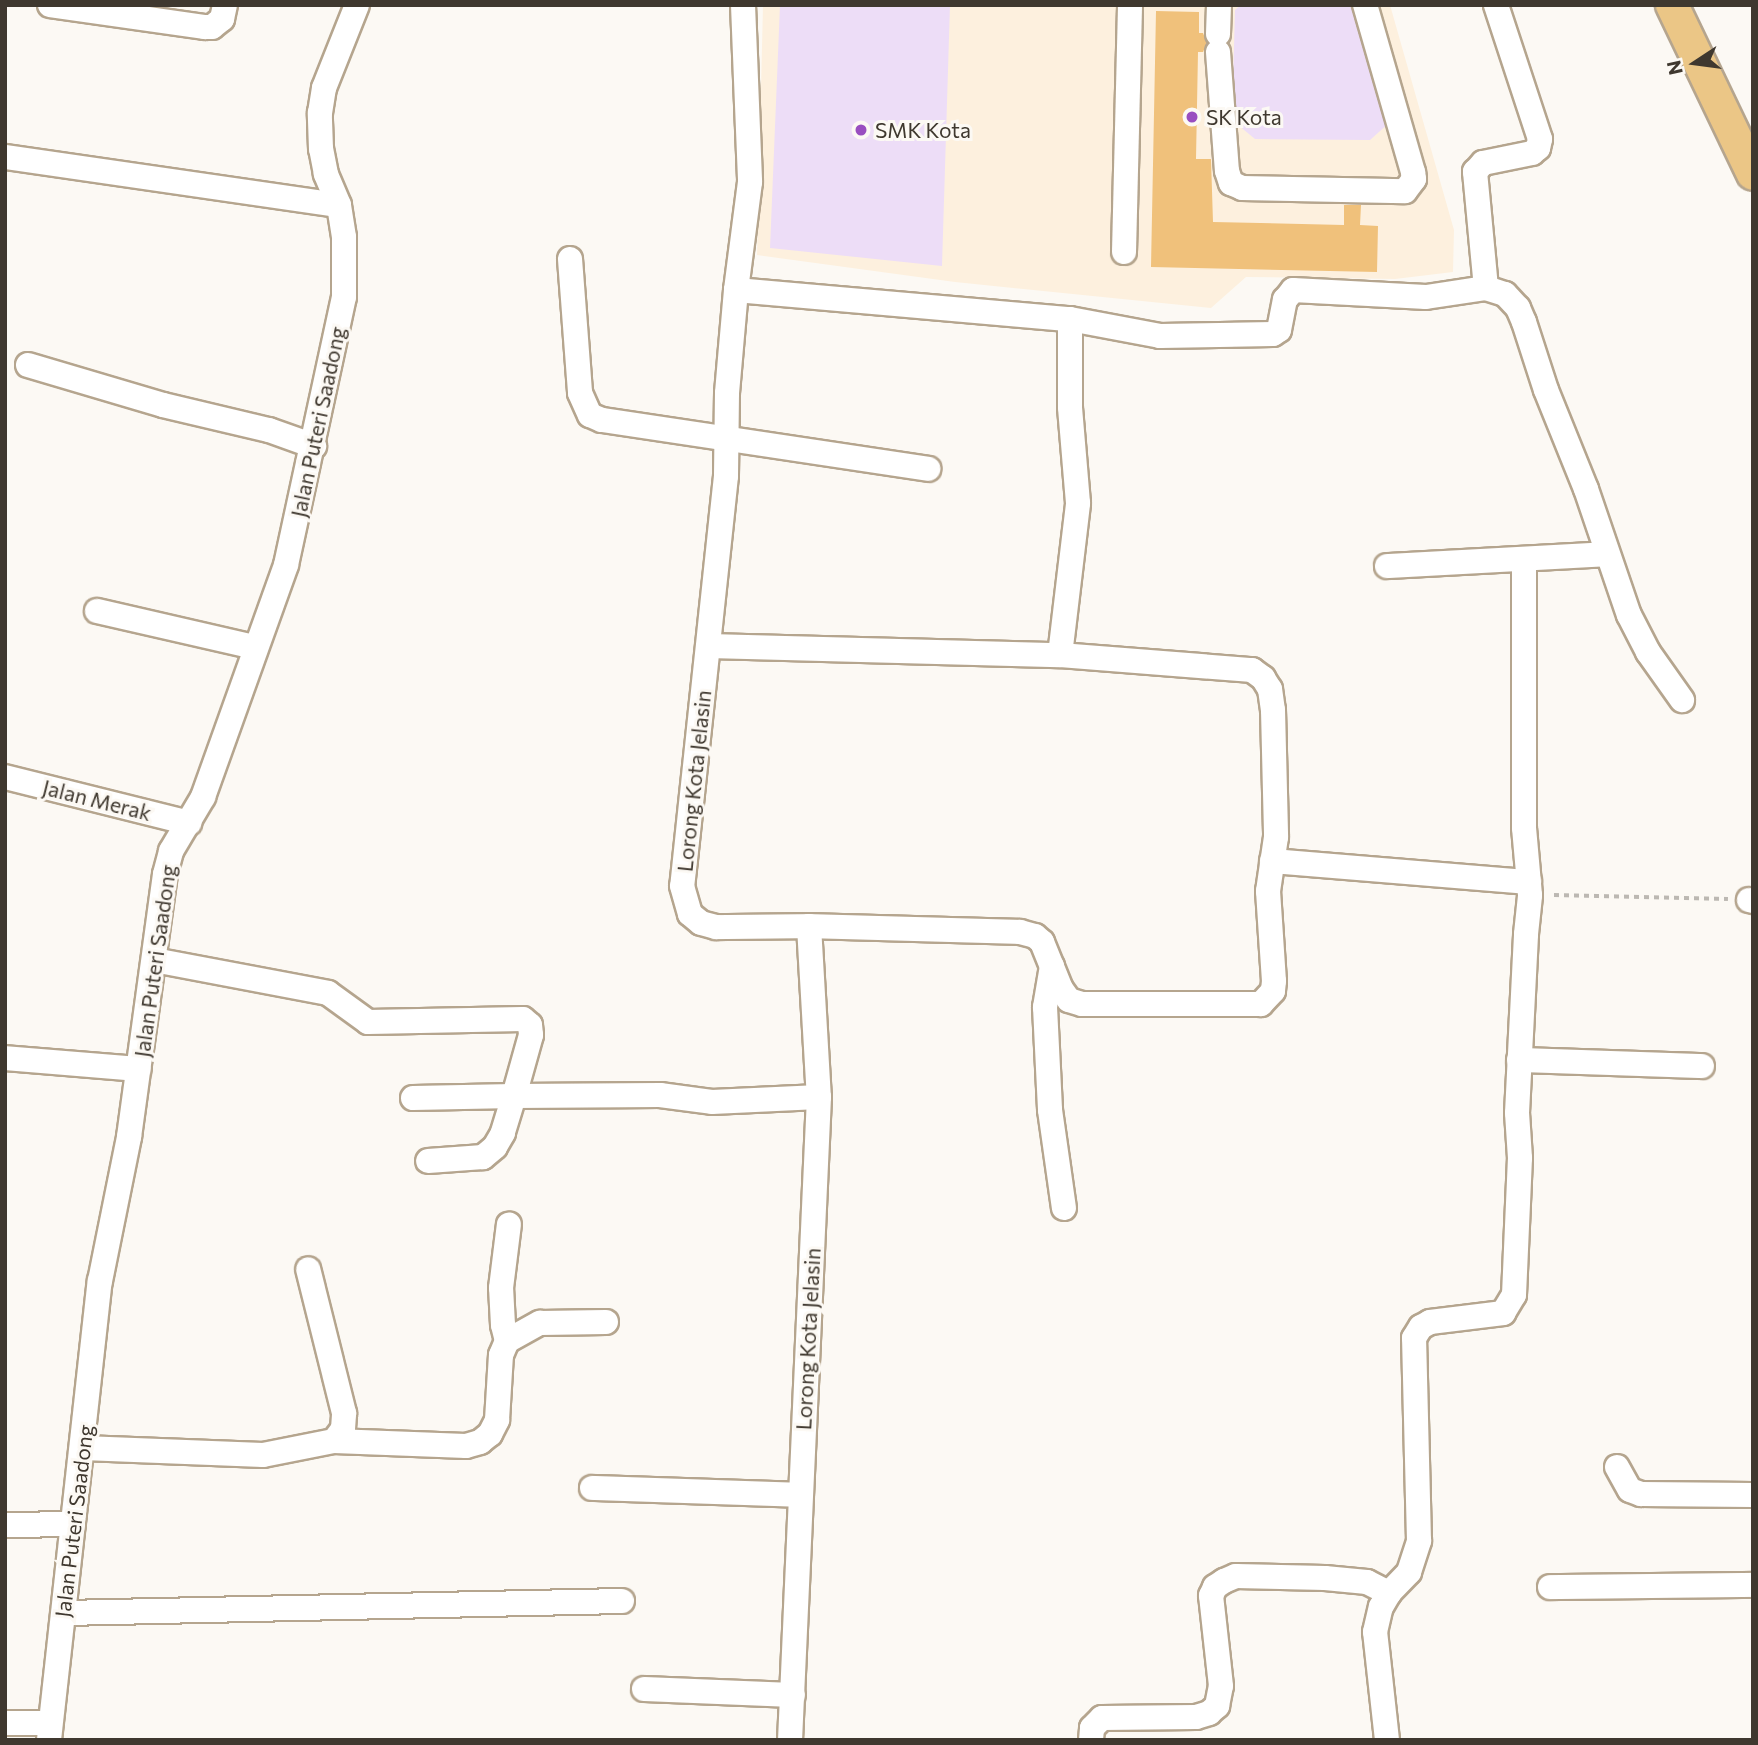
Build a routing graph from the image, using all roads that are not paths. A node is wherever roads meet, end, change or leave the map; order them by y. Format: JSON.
{"nodes":[{"id":1,"x":50,"y":5,"type":"edge"},
{"id":2,"x":225,"y":5,"type":"edge"},
{"id":3,"x":357,"y":5,"type":"edge"},
{"id":4,"x":743,"y":5,"type":"edge"},
{"id":5,"x":1130,"y":5,"type":"edge"},
{"id":6,"x":1219,"y":5,"type":"edge"},
{"id":7,"x":1365,"y":5,"type":"edge"},
{"id":8,"x":1496,"y":5,"type":"edge"},
{"id":9,"x":1672,"y":5,"type":"edge"},
{"id":10,"x":133,"y":11,"type":"edge"},
{"id":11,"x":5,"y":157,"type":"edge"},
{"id":12,"x":1753,"y":174,"type":"edge"},
{"id":13,"x":339,"y":205,"type":"junction"},
{"id":14,"x":1124,"y":252,"type":"dead end"},
{"id":15,"x":570,"y":259,"type":"dead end"},
{"id":16,"x":1486,"y":288,"type":"junction"},
{"id":17,"x":736,"y":290,"type":"junction"},
{"id":18,"x":1070,"y":318,"type":"junction"},
{"id":19,"x":28,"y":365,"type":"dead end"},
{"id":20,"x":726,"y":439,"type":"junction"},
{"id":21,"x":314,"y":446,"type":"junction"},
{"id":22,"x":928,"y":469,"type":"dead end"},
{"id":23,"x":1606,"y":554,"type":"junction"},
{"id":24,"x":1524,"y":559,"type":"junction"},
{"id":25,"x":1387,"y":566,"type":"dead end"},
{"id":26,"x":97,"y":611,"type":"dead end"},
{"id":27,"x":709,"y":646,"type":"junction"},
{"id":28,"x":254,"y":647,"type":"junction"},
{"id":29,"x":1060,"y":655,"type":"junction"},
{"id":30,"x":1682,"y":700,"type":"dead end"},
{"id":31,"x":5,"y":777,"type":"edge"},
{"id":32,"x":189,"y":823,"type":"junction"},
{"id":33,"x":1272,"y":861,"type":"junction"},
{"id":34,"x":1530,"y":888,"type":"junction"},
{"id":35,"x":809,"y":926,"type":"junction"},
{"id":36,"x":154,"y":960,"type":"junction"},
{"id":37,"x":1052,"y":964,"type":"junction"},
{"id":38,"x":5,"y":1058,"type":"edge"},
{"id":39,"x":1519,"y":1060,"type":"junction"},
{"id":40,"x":1702,"y":1066,"type":"dead end"},
{"id":41,"x":139,"y":1069,"type":"junction"},
{"id":42,"x":514,"y":1096,"type":"junction"},
{"id":43,"x":819,"y":1097,"type":"junction"},
{"id":44,"x":413,"y":1098,"type":"dead end"},
{"id":45,"x":428,"y":1161,"type":"dead end"},
{"id":46,"x":1064,"y":1208,"type":"dead end"},
{"id":47,"x":509,"y":1224,"type":"dead end"},
{"id":48,"x":308,"y":1269,"type":"dead end"},
{"id":49,"x":606,"y":1322,"type":"dead end"},
{"id":50,"x":507,"y":1341,"type":"junction"},
{"id":51,"x":334,"y":1440,"type":"junction"},
{"id":52,"x":83,"y":1448,"type":"junction"},
{"id":53,"x":1617,"y":1467,"type":"dead end"},
{"id":54,"x":593,"y":1488,"type":"dead end"},
{"id":55,"x":800,"y":1495,"type":"junction"},
{"id":56,"x":1753,"y":1495,"type":"edge"},
{"id":57,"x":73,"y":1524,"type":"junction"},
{"id":58,"x":5,"y":1525,"type":"edge"},
{"id":59,"x":1753,"y":1585,"type":"edge"},
{"id":60,"x":1550,"y":1587,"type":"dead end"},
{"id":61,"x":1389,"y":1593,"type":"junction"},
{"id":62,"x":622,"y":1601,"type":"dead end"},
{"id":63,"x":64,"y":1613,"type":"junction"},
{"id":64,"x":644,"y":1689,"type":"dead end"},
{"id":65,"x":793,"y":1695,"type":"junction"},
{"id":66,"x":5,"y":1723,"type":"edge"},
{"id":67,"x":49,"y":1731,"type":"edge"},
{"id":68,"x":790,"y":1740,"type":"edge"},
{"id":69,"x":1091,"y":1740,"type":"edge"},
{"id":70,"x":1387,"y":1740,"type":"edge"}],
"edges":[{"from":1,"to":10,"type":"street"},
{"from":2,"to":10,"type":"street"},
{"from":3,"to":13,"type":"street","name":"Jalan Puteri Saadong"},
{"from":4,"to":17,"type":"street","name":"Lorong Kota Jelasin"},
{"from":5,"to":14,"type":"street"},
{"from":6,"to":7,"type":"street"},
{"from":8,"to":16,"type":"street"},
{"from":9,"to":12,"type":"main road"},
{"from":11,"to":13,"type":"street"},
{"from":13,"to":21,"type":"street","name":"Jalan Puteri Saadong"},
{"from":15,"to":20,"type":"street"},
{"from":16,"to":18,"type":"street"},
{"from":16,"to":23,"type":"street"},
{"from":17,"to":18,"type":"street"},
{"from":17,"to":20,"type":"street","name":"Lorong Kota Jelasin"},
{"from":18,"to":29,"type":"street"},
{"from":19,"to":21,"type":"street"},
{"from":20,"to":22,"type":"street"},
{"from":20,"to":27,"type":"street","name":"Lorong Kota Jelasin"},
{"from":21,"to":28,"type":"street","name":"Jalan Puteri Saadong"},
{"from":23,"to":24,"type":"street"},
{"from":23,"to":30,"type":"street"},
{"from":24,"to":25,"type":"street"},
{"from":24,"to":34,"type":"street"},
{"from":26,"to":28,"type":"street"},
{"from":27,"to":29,"type":"street"},
{"from":27,"to":35,"type":"street","name":"Lorong Kota Jelasin"},
{"from":28,"to":32,"type":"street","name":"Jalan Puteri Saadong"},
{"from":29,"to":33,"type":"street"},
{"from":31,"to":32,"type":"street","name":"Jalan Merak"},
{"from":32,"to":36,"type":"street","name":"Jalan Puteri Saadong"},
{"from":33,"to":34,"type":"street"},
{"from":33,"to":37,"type":"street"},
{"from":34,"to":39,"type":"street"},
{"from":35,"to":37,"type":"street"},
{"from":35,"to":43,"type":"street","name":"Lorong Kota Jelasin"},
{"from":36,"to":41,"type":"street","name":"Jalan Puteri Saadong"},
{"from":36,"to":42,"type":"street"},
{"from":37,"to":46,"type":"street"},
{"from":38,"to":41,"type":"street"},
{"from":39,"to":40,"type":"street"},
{"from":39,"to":61,"type":"street"},
{"from":41,"to":52,"type":"street","name":"Jalan Puteri Saadong"},
{"from":42,"to":43,"type":"street"},
{"from":42,"to":44,"type":"street"},
{"from":42,"to":45,"type":"street"},
{"from":43,"to":55,"type":"street","name":"Lorong Kota Jelasin"},
{"from":47,"to":50,"type":"street"},
{"from":48,"to":51,"type":"street"},
{"from":49,"to":50,"type":"street"},
{"from":50,"to":51,"type":"street"},
{"from":51,"to":52,"type":"street"},
{"from":52,"to":57,"type":"street","name":"Jalan Puteri Saadong"},
{"from":53,"to":56,"type":"street"},
{"from":54,"to":55,"type":"street"},
{"from":55,"to":65,"type":"street","name":"Lorong Kota Jelasin"},
{"from":57,"to":58,"type":"street"},
{"from":57,"to":63,"type":"street","name":"Jalan Puteri Saadong"},
{"from":59,"to":60,"type":"street"},
{"from":61,"to":69,"type":"street"},
{"from":61,"to":70,"type":"street"},
{"from":62,"to":63,"type":"street"},
{"from":63,"to":67,"type":"street","name":"Jalan Puteri Saadong"},
{"from":64,"to":65,"type":"street"},
{"from":65,"to":68,"type":"street","name":"Lorong Kota Jelasin"},
{"from":66,"to":67,"type":"street"}]}
